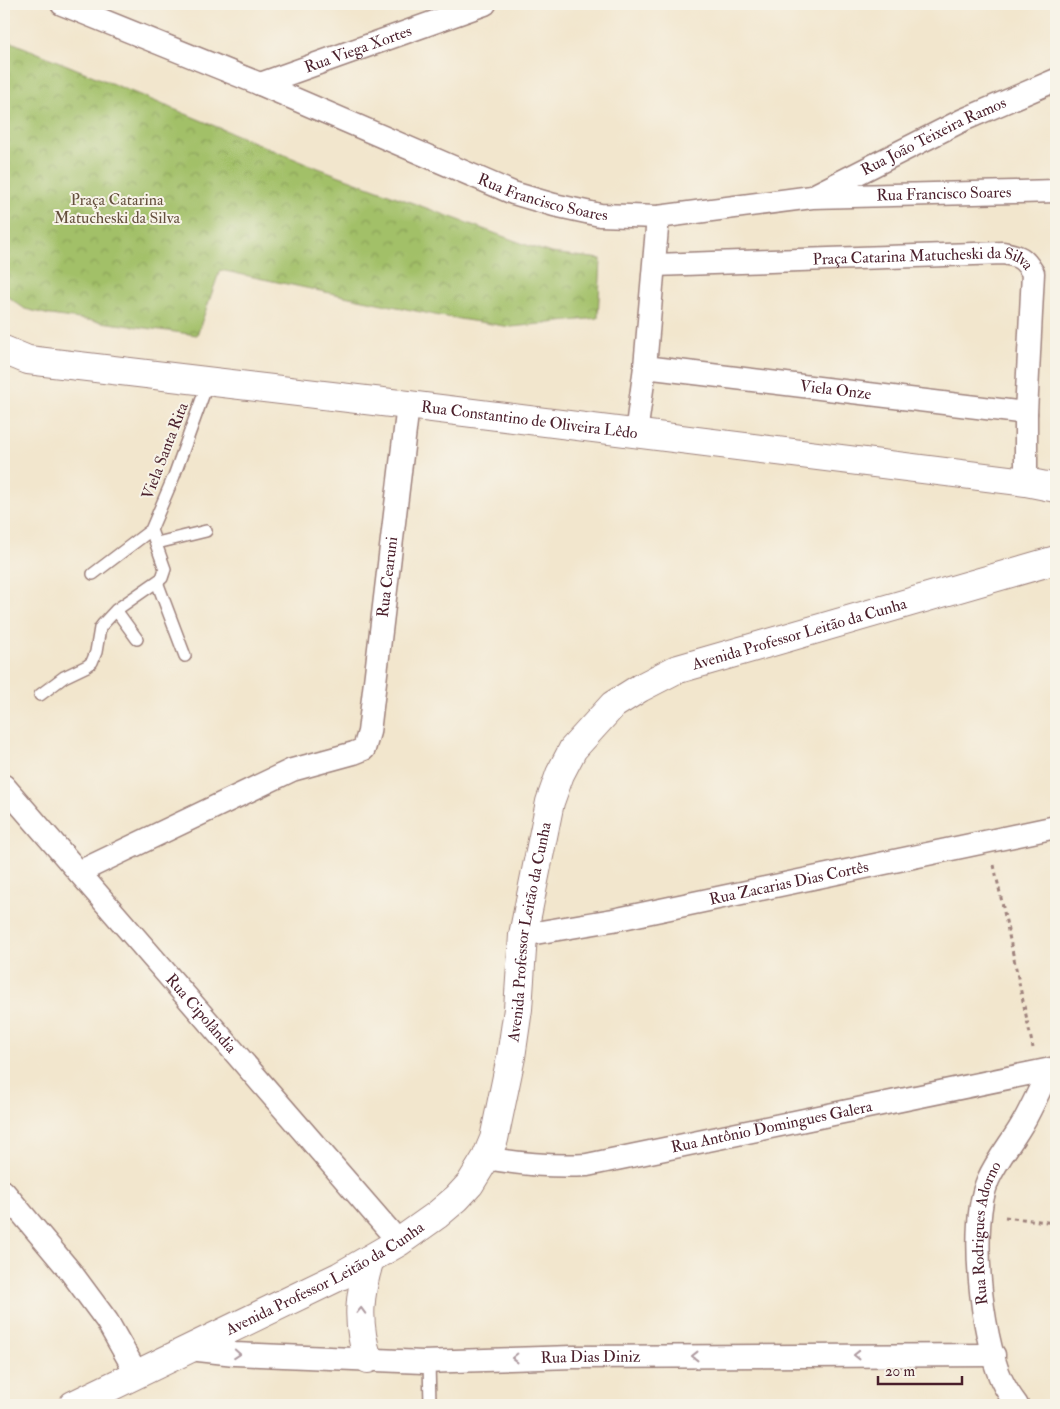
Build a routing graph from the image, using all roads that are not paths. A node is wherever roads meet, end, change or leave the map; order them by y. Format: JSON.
{"nodes":[{"id":1,"x":62,"y":4,"type":"edge"},
{"id":2,"x":484,"y":4,"type":"edge"},
{"id":3,"x":1056,"y":80,"type":"edge"},
{"id":4,"x":260,"y":84,"type":"junction"},
{"id":5,"x":1056,"y":191,"type":"edge"},
{"id":6,"x":812,"y":197,"type":"junction"},
{"id":7,"x":658,"y":217,"type":"junction"},
{"id":8,"x":655,"y":266,"type":"junction"},
{"id":9,"x":4,"y":350,"type":"edge"},
{"id":10,"x":645,"y":367,"type":"junction"},
{"id":11,"x":208,"y":382,"type":"junction"},
{"id":12,"x":408,"y":405,"type":"junction"},
{"id":13,"x":1026,"y":413,"type":"junction"},
{"id":14,"x":636,"y":434,"type":"junction"},
{"id":15,"x":1026,"y":482,"type":"junction"},
{"id":16,"x":1056,"y":488,"type":"edge"},
{"id":17,"x":151,"y":530,"type":"junction"},
{"id":18,"x":206,"y":531,"type":"dead end"},
{"id":19,"x":157,"y":543,"type":"junction"},
{"id":20,"x":1056,"y":560,"type":"edge"},
{"id":21,"x":93,"y":574,"type":"dead end"},
{"id":22,"x":157,"y":582,"type":"junction"},
{"id":23,"x":116,"y":610,"type":"junction"},
{"id":24,"x":137,"y":639,"type":"dead end"},
{"id":25,"x":185,"y":656,"type":"dead end"},
{"id":26,"x":40,"y":695,"type":"dead end"},
{"id":27,"x":4,"y":786,"type":"edge"},
{"id":28,"x":1056,"y":827,"type":"edge"},
{"id":29,"x":79,"y":872,"type":"junction"},
{"id":30,"x":523,"y":935,"type":"junction"},
{"id":31,"x":1053,"y":1069,"type":"edge"},
{"id":32,"x":486,"y":1158,"type":"junction"},
{"id":33,"x":4,"y":1192,"type":"edge"},
{"id":34,"x":399,"y":1242,"type":"junction"},
{"id":35,"x":370,"y":1258,"type":"junction"},
{"id":36,"x":189,"y":1349,"type":"junction"},
{"id":37,"x":994,"y":1355,"type":"junction"},
{"id":38,"x":368,"y":1358,"type":"junction"},
{"id":39,"x":429,"y":1361,"type":"junction"},
{"id":40,"x":137,"y":1374,"type":"junction"},
{"id":41,"x":73,"y":1405,"type":"edge"},
{"id":42,"x":430,"y":1405,"type":"edge"},
{"id":43,"x":1017,"y":1405,"type":"edge"}],
"edges":[{"from":1,"to":4,"type":"street","name":"Rua Francisco Soares"},
{"from":2,"to":4,"type":"street","name":"Rua Viega Xortes"},
{"from":3,"to":6,"type":"street","name":"Rua João Teixeira Ramos"},
{"from":4,"to":7,"type":"street","name":"Rua Francisco Soares"},
{"from":5,"to":6,"type":"street","name":"Rua Francisco Soares"},
{"from":6,"to":7,"type":"street","name":"Rua Francisco Soares"},
{"from":7,"to":8,"type":"street"},
{"from":8,"to":10,"type":"street"},
{"from":8,"to":13,"type":"street","name":"Praça Catarina Matucheski da Silva"},
{"from":9,"to":11,"type":"street","name":"Rua Constantino de Oliveira Lêdo"},
{"from":10,"to":13,"type":"street","name":"Viela Onze"},
{"from":10,"to":14,"type":"street"},
{"from":11,"to":12,"type":"street","name":"Rua Constantino de Oliveira Lêdo"},
{"from":11,"to":17,"type":"lane","name":"Viela Santa Rita"},
{"from":12,"to":14,"type":"street","name":"Rua Constantino de Oliveira Lêdo"},
{"from":12,"to":29,"type":"street","name":"Rua Cearuni"},
{"from":13,"to":15,"type":"street","name":"Praça Catarina Matucheski da Silva"},
{"from":14,"to":15,"type":"street","name":"Rua Constantino de Oliveira Lêdo"},
{"from":15,"to":16,"type":"street","name":"Rua Constantino de Oliveira Lêdo"},
{"from":17,"to":19,"type":"lane"},
{"from":17,"to":21,"type":"lane","name":"Viela Santa Rita"},
{"from":18,"to":19,"type":"lane"},
{"from":19,"to":22,"type":"lane"},
{"from":20,"to":30,"type":"street","name":"Avenida Professor Leitão da Cunha"},
{"from":22,"to":23,"type":"lane"},
{"from":22,"to":25,"type":"lane"},
{"from":23,"to":24,"type":"lane"},
{"from":23,"to":26,"type":"lane"},
{"from":27,"to":29,"type":"street","name":"Rua Cipolândia"},
{"from":28,"to":30,"type":"street","name":"Rua Zacarias Dias Cortês"},
{"from":29,"to":34,"type":"street","name":"Rua Cipolândia"},
{"from":30,"to":32,"type":"street","name":"Avenida Professor Leitão da Cunha"},
{"from":31,"to":32,"type":"street","name":"Rua Antônio Domingues Galera"},
{"from":31,"to":37,"type":"street","name":"Rua Rodrigues Adorno"},
{"from":32,"to":34,"type":"street","name":"Avenida Professor Leitão da Cunha"},
{"from":33,"to":40,"type":"street"},
{"from":34,"to":35,"type":"street","name":"Avenida Professor Leitão da Cunha"},
{"from":35,"to":36,"type":"street","name":"Avenida Professor Leitão da Cunha"},
{"from":38,"to":35,"type":"street","one_way":true},
{"from":36,"to":38,"type":"street","name":"Rua Dias Diniz","one_way":true},
{"from":36,"to":40,"type":"street","name":"Avenida Professor Leitão da Cunha"},
{"from":37,"to":39,"type":"street","name":"Rua Dias Diniz","one_way":true},
{"from":37,"to":43,"type":"street","name":"Rua Rodrigues Adorno"},
{"from":38,"to":39,"type":"street","name":"Rua Dias Diniz"},
{"from":39,"to":42,"type":"lane"},
{"from":40,"to":41,"type":"street","name":"Avenida Professor Leitão da Cunha"}]}
